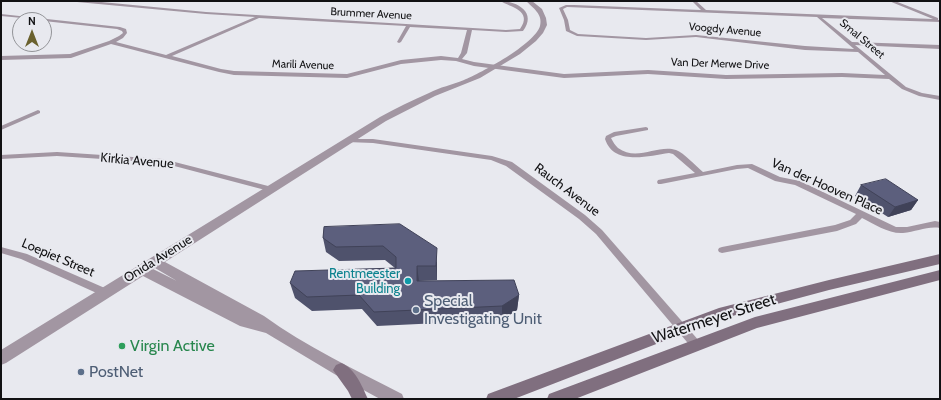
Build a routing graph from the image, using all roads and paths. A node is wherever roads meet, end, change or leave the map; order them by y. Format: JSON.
{"nodes":[{"id":1,"x":77,"y":1,"type":"edge"},
{"id":2,"x":502,"y":1,"type":"edge"},
{"id":3,"x":529,"y":1,"type":"edge"},
{"id":4,"x":694,"y":1,"type":"edge"},
{"id":5,"x":891,"y":1,"type":"edge"},
{"id":6,"x":704,"y":10,"type":"junction"},
{"id":7,"x":1,"y":15,"type":"edge"},
{"id":8,"x":259,"y":17,"type":"junction"},
{"id":9,"x":819,"y":17,"type":"junction"},
{"id":10,"x":940,"y":21,"type":"edge"},
{"id":11,"x":409,"y":25,"type":"junction"},
{"id":12,"x":470,"y":29,"type":"junction"},
{"id":13,"x":111,"y":42,"type":"junction"},
{"id":14,"x":399,"y":42,"type":"dead end"},
{"id":15,"x":852,"y":43,"type":"junction"},
{"id":16,"x":940,"y":47,"type":"edge"},
{"id":17,"x":860,"y":51,"type":"junction"},
{"id":18,"x":168,"y":56,"type":"junction"},
{"id":19,"x":1,"y":58,"type":"edge"},
{"id":20,"x":459,"y":60,"type":"junction"},
{"id":21,"x":495,"y":67,"type":"junction"},
{"id":22,"x":892,"y":77,"type":"junction"},
{"id":23,"x":426,"y":97,"type":"junction"},
{"id":24,"x":940,"y":98,"type":"edge"},
{"id":25,"x":38,"y":112,"type":"dead end"},
{"id":26,"x":1,"y":128,"type":"edge"},
{"id":27,"x":646,"y":129,"type":"dead end"},
{"id":28,"x":365,"y":131,"type":"junction"},
{"id":29,"x":349,"y":141,"type":"junction"},
{"id":30,"x":373,"y":141,"type":"junction"},
{"id":31,"x":1,"y":157,"type":"edge"},
{"id":32,"x":316,"y":160,"type":"junction"},
{"id":33,"x":700,"y":174,"type":"junction"},
{"id":34,"x":661,"y":182,"type":"dead end"},
{"id":35,"x":269,"y":189,"type":"junction"},
{"id":36,"x":861,"y":214,"type":"junction"},
{"id":37,"x":940,"y":224,"type":"edge"},
{"id":38,"x":1,"y":250,"type":"edge"},
{"id":39,"x":722,"y":250,"type":"dead end"},
{"id":40,"x":940,"y":259,"type":"edge"},
{"id":41,"x":154,"y":261,"type":"junction"},
{"id":42,"x":141,"y":269,"type":"junction"},
{"id":43,"x":940,"y":275,"type":"edge"},
{"id":44,"x":104,"y":292,"type":"junction"},
{"id":45,"x":682,"y":327,"type":"junction"},
{"id":46,"x":272,"y":330,"type":"junction"},
{"id":47,"x":696,"y":345,"type":"junction"},
{"id":48,"x":1,"y":358,"type":"edge"},
{"id":49,"x":341,"y":370,"type":"junction"},
{"id":50,"x":360,"y":399,"type":"edge"},
{"id":51,"x":396,"y":399,"type":"edge"},
{"id":52,"x":494,"y":399,"type":"edge"},
{"id":53,"x":555,"y":399,"type":"edge"}],
"edges":[{"from":1,"to":8,"type":"street","name":"Brummer Avenue"},
{"from":2,"to":12,"type":"street","name":"Brummer Avenue"},
{"from":3,"to":21,"type":"street","name":"Onida Avenue"},
{"from":4,"to":6,"type":"street"},
{"from":5,"to":10,"type":"street"},
{"from":6,"to":9,"type":"street"},
{"from":6,"to":17,"type":"street","name":"Voogdy Avenue"},
{"from":7,"to":13,"type":"street"},
{"from":8,"to":11,"type":"street","name":"Brummer Avenue"},
{"from":8,"to":18,"type":"street"},
{"from":9,"to":10,"type":"street"},
{"from":9,"to":15,"type":"street","name":"Smal Street"},
{"from":11,"to":12,"type":"street","name":"Brummer Avenue"},
{"from":11,"to":14,"type":"street"},
{"from":12,"to":20,"type":"street"},
{"from":13,"to":18,"type":"street","name":"Marili Avenue"},
{"from":13,"to":19,"type":"street"},
{"from":15,"to":16,"type":"street"},
{"from":15,"to":17,"type":"street","name":"Smal Street"},
{"from":17,"to":22,"type":"street","name":"Smal Street"},
{"from":18,"to":20,"type":"street","name":"Marili Avenue"},
{"from":20,"to":21,"type":"street","name":"Marili Avenue"},
{"from":21,"to":22,"type":"street","name":"Van Der Merwe Drive"},
{"from":21,"to":23,"type":"street","name":"Onida Avenue"},
{"from":22,"to":24,"type":"street"},
{"from":23,"to":28,"type":"street","name":"Onida Avenue"},
{"from":23,"to":32,"type":"street","name":"Onida Avenue"},
{"from":25,"to":26,"type":"street"},
{"from":27,"to":33,"type":"street"},
{"from":28,"to":29,"type":"street","name":"Onida Avenue"},
{"from":28,"to":30,"type":"street"},
{"from":29,"to":30,"type":"street","name":"Rauch Avenue"},
{"from":29,"to":32,"type":"street","name":"Onida Avenue"},
{"from":30,"to":45,"type":"street","name":"Rauch Avenue"},
{"from":31,"to":35,"type":"street","name":"Kirkia Avenue"},
{"from":32,"to":35,"type":"street","name":"Onida Avenue"},
{"from":33,"to":34,"type":"street","name":"Van der Hooven Place"},
{"from":33,"to":36,"type":"street","name":"Van der Hooven Place"},
{"from":35,"to":41,"type":"street","name":"Onida Avenue"},
{"from":36,"to":37,"type":"street","name":"Van der Hooven Place"},
{"from":36,"to":39,"type":"street"},
{"from":38,"to":44,"type":"street","name":"Loepiet Street"},
{"from":40,"to":45,"type":"main road","name":"Watermeyer Street"},
{"from":41,"to":42,"type":"street","name":"Onida Avenue"},
{"from":41,"to":46,"type":"street"},
{"from":42,"to":44,"type":"street","name":"Onida Avenue"},
{"from":42,"to":46,"type":"street"},
{"from":43,"to":47,"type":"main road","name":"Watermeyer Street"},
{"from":44,"to":48,"type":"street","name":"Onida Avenue"},
{"from":45,"to":47,"type":"street","name":"Rauch Avenue"},
{"from":45,"to":52,"type":"main road","name":"Watermeyer Street"},
{"from":46,"to":49,"type":"street"},
{"from":47,"to":53,"type":"main road","name":"Watermeyer Street"},
{"from":49,"to":50,"type":"main road"},
{"from":49,"to":51,"type":"street"}]}
